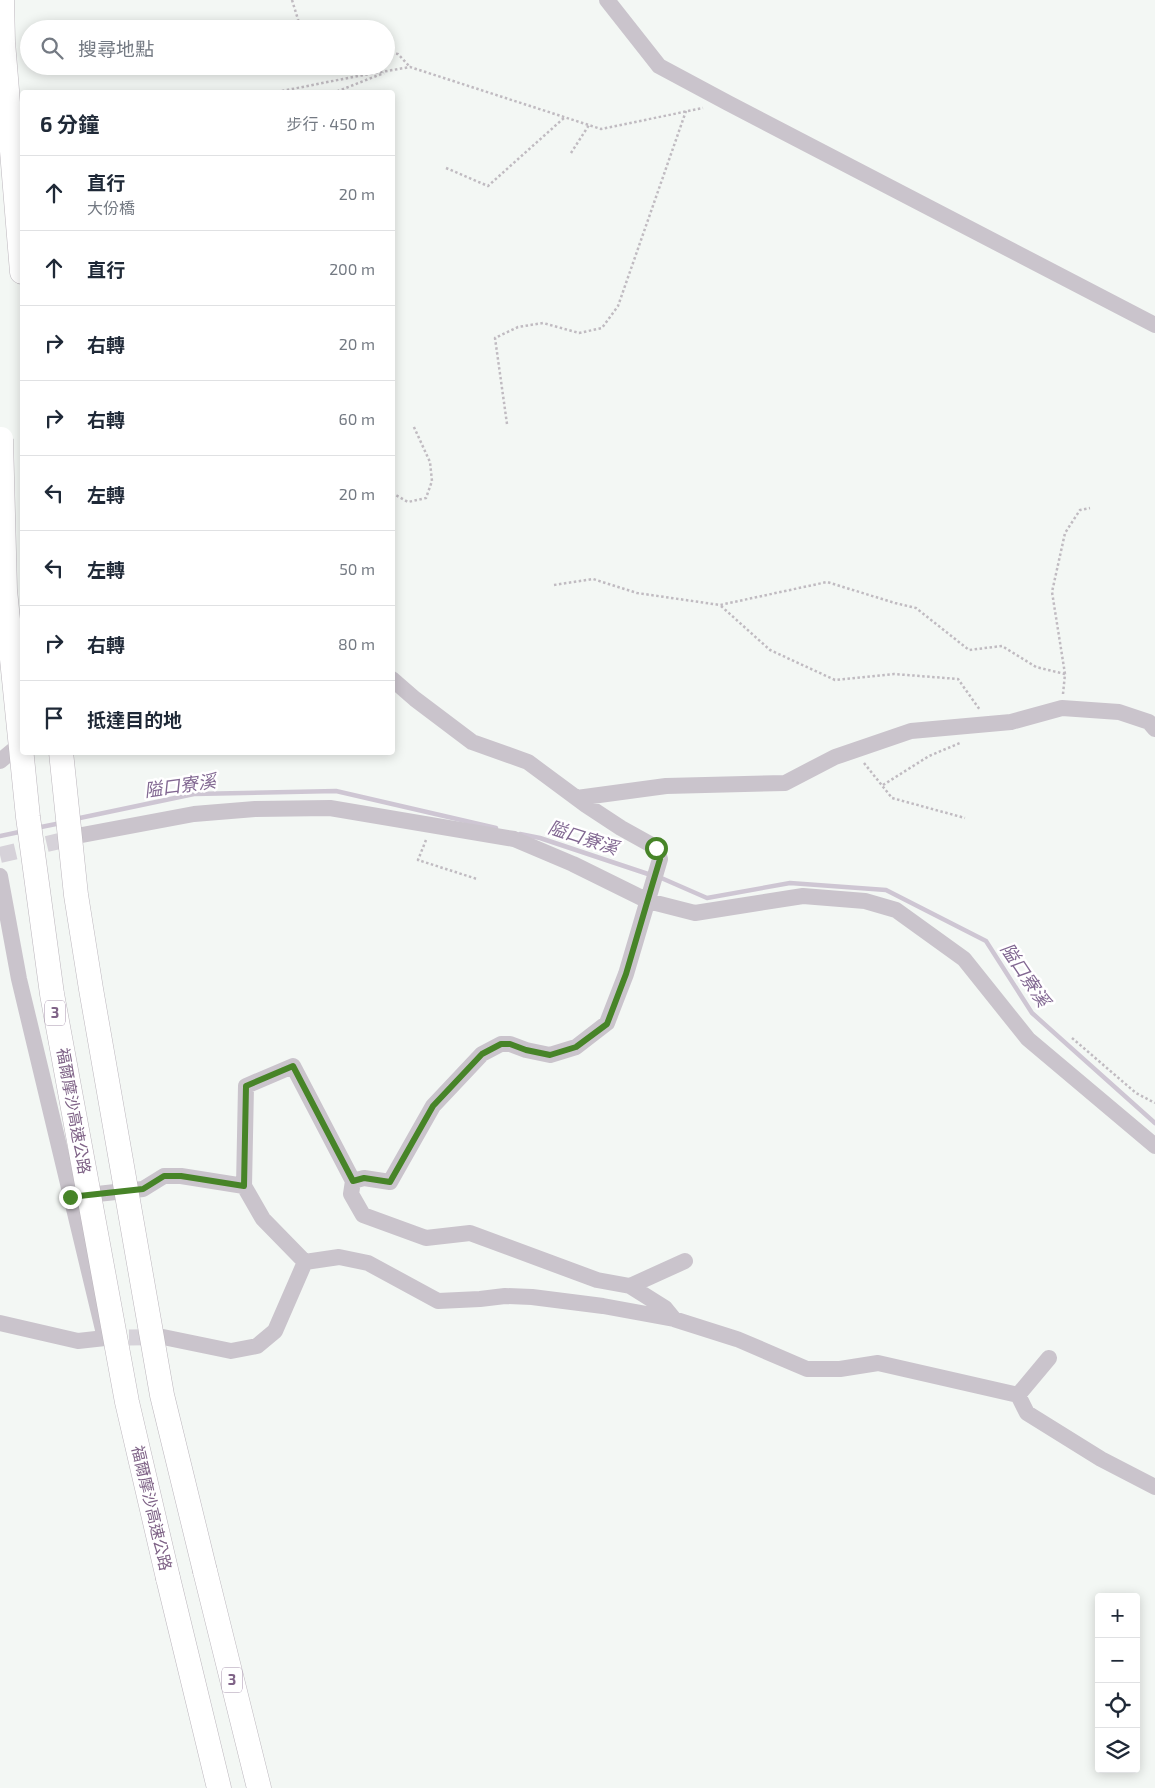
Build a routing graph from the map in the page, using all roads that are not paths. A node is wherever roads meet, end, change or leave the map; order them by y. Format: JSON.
{"nodes":[{"id":1,"x":2,"y":0,"type":"edge"},
{"id":2,"x":607,"y":0,"type":"edge"},
{"id":3,"x":20,"y":248,"type":"edge"},
{"id":4,"x":1155,"y":325,"type":"edge"},
{"id":5,"x":1,"y":431,"type":"edge"},
{"id":6,"x":395,"y":682,"type":"edge"},
{"id":7,"x":1155,"y":729,"type":"edge"},
{"id":8,"x":20,"y":738,"type":"edge"},
{"id":9,"x":20,"y":745,"type":"edge"},
{"id":10,"x":22,"y":755,"type":"edge"},
{"id":11,"x":61,"y":755,"type":"edge"},
{"id":12,"x":0,"y":761,"type":"edge"},
{"id":13,"x":578,"y":798,"type":"junction"},
{"id":14,"x":82,"y":835,"type":"tunnel mouth"},
{"id":15,"x":0,"y":876,"type":"edge"},
{"id":16,"x":650,"y":895,"type":"junction"},
{"id":17,"x":1155,"y":1146,"type":"edge"},
{"id":18,"x":353,"y":1181,"type":"junction"},
{"id":19,"x":244,"y":1186,"type":"junction"},
{"id":20,"x":70,"y":1197,"type":"junction"},
{"id":21,"x":685,"y":1261,"type":"dead end"},
{"id":22,"x":305,"y":1262,"type":"junction"},
{"id":23,"x":630,"y":1286,"type":"junction"},
{"id":24,"x":674,"y":1319,"type":"junction"},
{"id":25,"x":0,"y":1323,"type":"edge"},
{"id":26,"x":162,"y":1337,"type":"tunnel mouth"},
{"id":27,"x":1049,"y":1358,"type":"dead end"},
{"id":28,"x":1018,"y":1395,"type":"junction"},
{"id":29,"x":1155,"y":1487,"type":"edge"},
{"id":30,"x":219,"y":1788,"type":"edge"},
{"id":31,"x":259,"y":1788,"type":"edge"}],
"edges":[{"from":1,"to":3,"type":"highway"},
{"from":2,"to":4,"type":"lane"},
{"from":5,"to":8,"type":"highway","name":"福爾摩沙高速公路","number":"3","bridge":true},
{"from":6,"to":13,"type":"lane"},
{"from":7,"to":13,"type":"lane"},
{"from":9,"to":12,"type":"lane"},
{"from":10,"to":30,"type":"highway","name":"福爾摩沙高速公路","number":"3","bridge":true},
{"from":11,"to":31,"type":"highway","number":"3","bridge":true},
{"from":13,"to":16,"type":"lane"},
{"from":14,"to":16,"type":"lane"},
{"from":15,"to":20,"type":"lane"},
{"from":16,"to":17,"type":"lane"},
{"from":16,"to":18,"type":"lane"},
{"from":18,"to":19,"type":"lane"},
{"from":18,"to":23,"type":"lane"},
{"from":19,"to":20,"type":"lane"},
{"from":19,"to":22,"type":"lane"},
{"from":20,"to":25,"type":"lane"},
{"from":21,"to":23,"type":"lane"},
{"from":22,"to":24,"type":"lane"},
{"from":22,"to":26,"type":"lane"},
{"from":23,"to":24,"type":"lane"},
{"from":24,"to":28,"type":"lane"},
{"from":27,"to":28,"type":"lane"},
{"from":28,"to":29,"type":"lane"}]}
